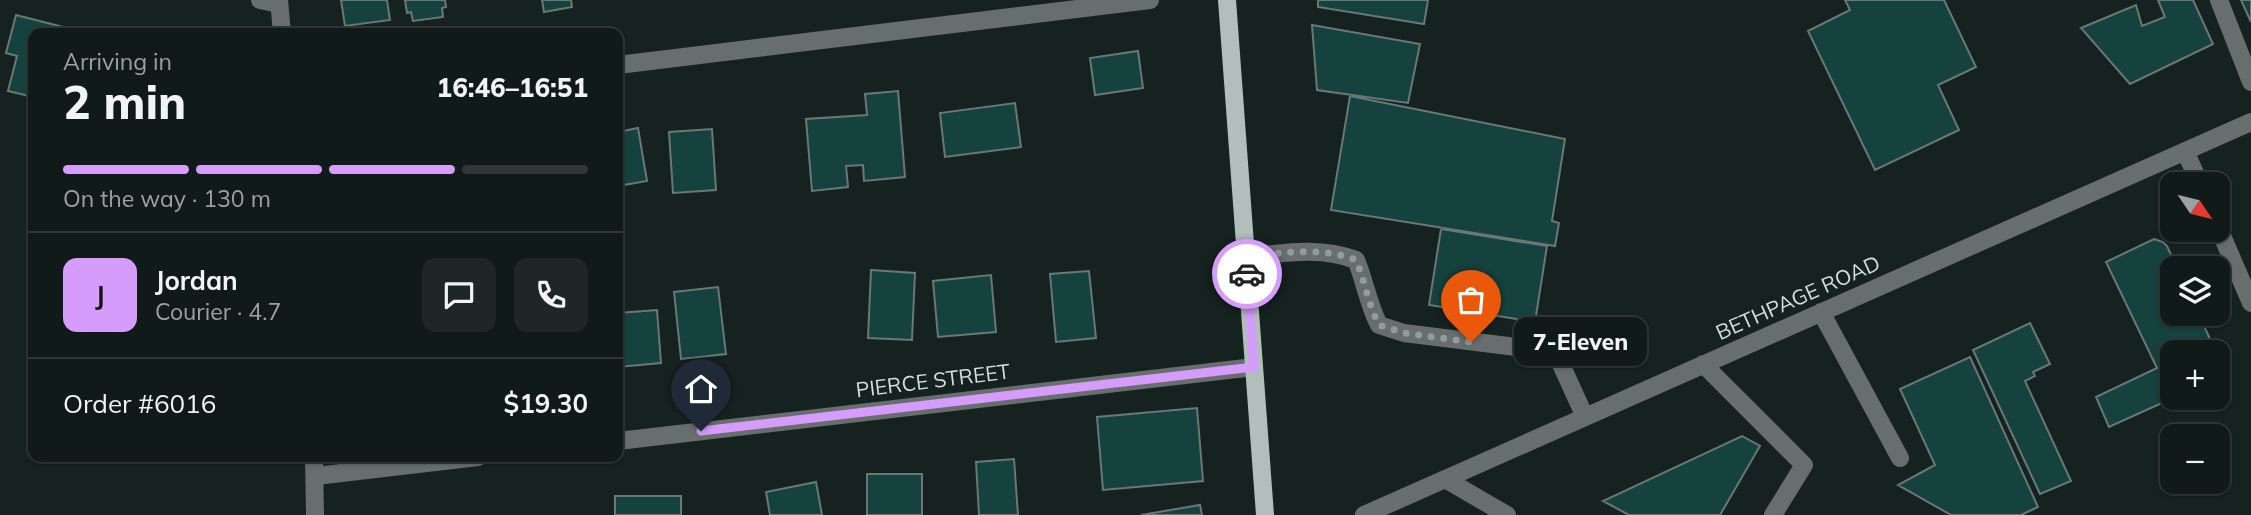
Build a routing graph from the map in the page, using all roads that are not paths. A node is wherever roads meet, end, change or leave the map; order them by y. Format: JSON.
{"nodes":[{"id":1,"x":260,"y":0,"type":"edge"},
{"id":2,"x":1150,"y":0,"type":"edge"},
{"id":3,"x":1227,"y":0,"type":"edge"},
{"id":4,"x":2219,"y":0,"type":"edge"},
{"id":5,"x":279,"y":2,"type":"edge"},
{"id":6,"x":282,"y":28,"type":"edge"},
{"id":7,"x":623,"y":64,"type":"edge"},
{"id":8,"x":2251,"y":82,"type":"edge"},
{"id":9,"x":2251,"y":122,"type":"edge"},
{"id":10,"x":2185,"y":151,"type":"junction"},
{"id":11,"x":2195,"y":172,"type":"edge"},
{"id":12,"x":2224,"y":242,"type":"edge"},
{"id":13,"x":1245,"y":257,"type":"junction"},
{"id":14,"x":2251,"y":303,"type":"edge"},
{"id":15,"x":1821,"y":313,"type":"junction"},
{"id":16,"x":1703,"y":364,"type":"junction"},
{"id":17,"x":1254,"y":367,"type":"junction"},
{"id":18,"x":1585,"y":417,"type":"junction"},
{"id":19,"x":623,"y":440,"type":"edge"},
{"id":20,"x":1900,"y":458,"type":"dead end"},
{"id":21,"x":315,"y":462,"type":"edge"},
{"id":22,"x":435,"y":462,"type":"edge"},
{"id":23,"x":316,"y":476,"type":"junction"},
{"id":24,"x":1445,"y":479,"type":"junction"},
{"id":25,"x":315,"y":515,"type":"edge"},
{"id":26,"x":1265,"y":515,"type":"edge"},
{"id":27,"x":1364,"y":515,"type":"edge"},
{"id":28,"x":1507,"y":515,"type":"edge"},
{"id":29,"x":1773,"y":515,"type":"edge"}],
"edges":[{"from":1,"to":5,"type":"street"},
{"from":2,"to":7,"type":"street"},
{"from":3,"to":13,"type":"main road"},
{"from":4,"to":8,"type":"street"},
{"from":5,"to":6,"type":"street"},
{"from":9,"to":10,"type":"street","name":"BETHPAGE ROAD"},
{"from":10,"to":11,"type":"street"},
{"from":10,"to":15,"type":"street","name":"BETHPAGE ROAD"},
{"from":12,"to":14,"type":"street"},
{"from":13,"to":17,"type":"main road"},
{"from":13,"to":18,"type":"street"},
{"from":15,"to":16,"type":"street","name":"BETHPAGE ROAD"},
{"from":15,"to":20,"type":"street"},
{"from":16,"to":18,"type":"street","name":"BETHPAGE ROAD"},
{"from":16,"to":29,"type":"street"},
{"from":17,"to":19,"type":"street","name":"PIERCE STREET"},
{"from":17,"to":26,"type":"main road"},
{"from":18,"to":24,"type":"street","name":"BETHPAGE ROAD"},
{"from":21,"to":23,"type":"street"},
{"from":22,"to":23,"type":"street"},
{"from":23,"to":25,"type":"street"},
{"from":24,"to":27,"type":"street","name":"BETHPAGE ROAD"},
{"from":24,"to":28,"type":"street"}]}
